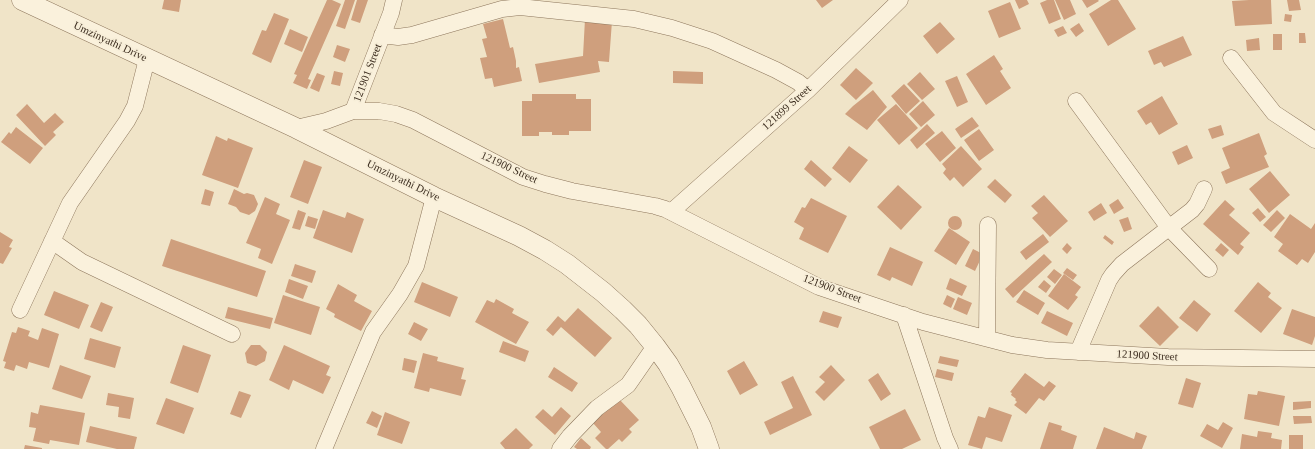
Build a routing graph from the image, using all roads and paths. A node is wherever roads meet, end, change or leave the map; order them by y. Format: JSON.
{"nodes":[{"id":1,"x":22,"y":0,"type":"edge"},
{"id":2,"x":394,"y":0,"type":"edge"},
{"id":3,"x":898,"y":1,"type":"edge"},
{"id":4,"x":382,"y":35,"type":"junction"},
{"id":5,"x":1232,"y":58,"type":"dead end"},
{"id":6,"x":147,"y":59,"type":"junction"},
{"id":7,"x":808,"y":90,"type":"junction"},
{"id":8,"x":1076,"y":101,"type":"dead end"},
{"id":9,"x":353,"y":111,"type":"junction"},
{"id":10,"x":296,"y":128,"type":"junction"},
{"id":11,"x":1315,"y":140,"type":"edge"},
{"id":12,"x":1204,"y":189,"type":"dead end"},
{"id":13,"x":434,"y":197,"type":"junction"},
{"id":14,"x":671,"y":212,"type":"junction"},
{"id":15,"x":988,"y":225,"type":"dead end"},
{"id":16,"x":1169,"y":228,"type":"junction"},
{"id":17,"x":52,"y":241,"type":"junction"},
{"id":18,"x":1209,"y":269,"type":"dead end"},
{"id":19,"x":20,"y":310,"type":"dead end"},
{"id":20,"x":904,"y":315,"type":"junction"},
{"id":21,"x":232,"y":334,"type":"dead end"},
{"id":22,"x":987,"y":338,"type":"junction"},
{"id":23,"x":654,"y":346,"type":"junction"},
{"id":24,"x":1078,"y":352,"type":"junction"},
{"id":25,"x":1315,"y":359,"type":"edge"},
{"id":26,"x":324,"y":449,"type":"edge"},
{"id":27,"x":560,"y":449,"type":"edge"},
{"id":28,"x":709,"y":449,"type":"edge"},
{"id":29,"x":950,"y":449,"type":"edge"}],
"edges":[{"from":1,"to":6,"type":"street","name":"Umzinyathi Drive"},
{"from":2,"to":4,"type":"street","name":"121901 Street"},
{"from":3,"to":7,"type":"street","name":"121899 Street"},
{"from":4,"to":7,"type":"street"},
{"from":4,"to":9,"type":"street","name":"121901 Street"},
{"from":5,"to":11,"type":"street"},
{"from":6,"to":10,"type":"street","name":"Umzinyathi Drive"},
{"from":6,"to":17,"type":"street"},
{"from":7,"to":14,"type":"street","name":"121899 Street"},
{"from":8,"to":16,"type":"street"},
{"from":9,"to":10,"type":"street","name":"121901 Street"},
{"from":9,"to":14,"type":"street","name":"121900 Street"},
{"from":10,"to":13,"type":"street","name":"Umzinyathi Drive"},
{"from":12,"to":16,"type":"street"},
{"from":13,"to":23,"type":"street","name":"Umzinyathi Drive"},
{"from":13,"to":26,"type":"street"},
{"from":14,"to":20,"type":"street","name":"121900 Street"},
{"from":15,"to":22,"type":"street"},
{"from":16,"to":18,"type":"street"},
{"from":16,"to":24,"type":"street"},
{"from":17,"to":19,"type":"street"},
{"from":17,"to":21,"type":"street"},
{"from":20,"to":22,"type":"street","name":"121900 Street"},
{"from":20,"to":29,"type":"street"},
{"from":22,"to":24,"type":"street","name":"121900 Street"},
{"from":23,"to":27,"type":"street"},
{"from":23,"to":28,"type":"street","name":"Umzinyathi Drive"},
{"from":24,"to":25,"type":"street","name":"121900 Street"}]}
